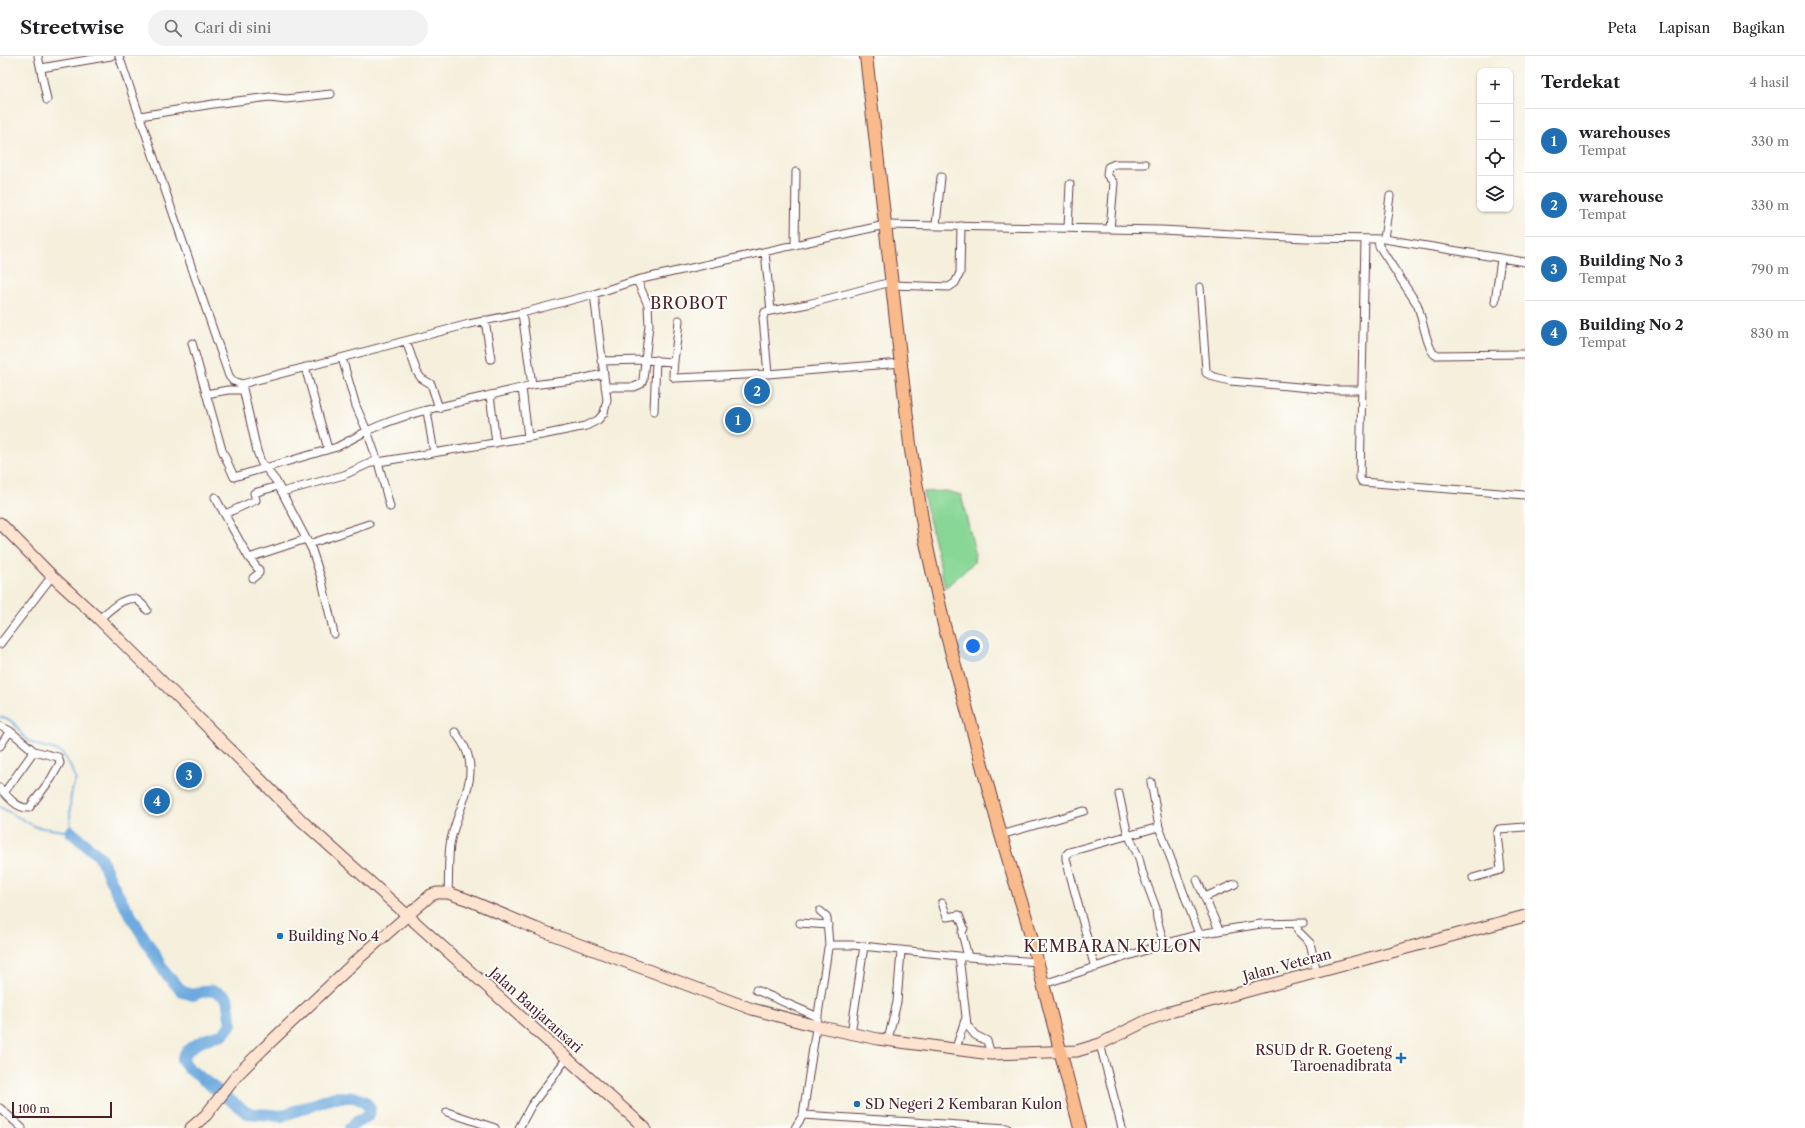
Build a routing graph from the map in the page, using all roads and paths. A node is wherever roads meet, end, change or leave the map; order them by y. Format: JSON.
{"nodes":[{"id":1,"x":38,"y":56,"type":"edge"},
{"id":2,"x":111,"y":56,"type":"edge"},
{"id":3,"x":120,"y":56,"type":"edge"},
{"id":4,"x":866,"y":56,"type":"edge"},
{"id":5,"x":41,"y":68,"type":"junction"},
{"id":6,"x":330,"y":94,"type":"dead end"},
{"id":7,"x":47,"y":100,"type":"dead end"},
{"id":8,"x":140,"y":116,"type":"junction"},
{"id":9,"x":1144,"y":164,"type":"dead end"},
{"id":10,"x":796,"y":172,"type":"dead end"},
{"id":11,"x":941,"y":177,"type":"dead end"},
{"id":12,"x":1070,"y":184,"type":"dead end"},
{"id":13,"x":1390,"y":196,"type":"dead end"},
{"id":14,"x":886,"y":226,"type":"junction"},
{"id":15,"x":936,"y":226,"type":"junction"},
{"id":16,"x":961,"y":226,"type":"junction"},
{"id":17,"x":1068,"y":228,"type":"junction"},
{"id":18,"x":1110,"y":229,"type":"junction"},
{"id":19,"x":1365,"y":238,"type":"junction"},
{"id":20,"x":1381,"y":239,"type":"junction"},
{"id":21,"x":795,"y":245,"type":"junction"},
{"id":22,"x":765,"y":252,"type":"junction"},
{"id":23,"x":1501,"y":259,"type":"junction"},
{"id":24,"x":1525,"y":262,"type":"edge"},
{"id":25,"x":637,"y":280,"type":"junction"},
{"id":26,"x":892,"y":283,"type":"junction"},
{"id":27,"x":1200,"y":288,"type":"dead end"},
{"id":28,"x":594,"y":294,"type":"junction"},
{"id":29,"x":1495,"y":302,"type":"dead end"},
{"id":30,"x":771,"y":311,"type":"junction"},
{"id":31,"x":522,"y":312,"type":"junction"},
{"id":32,"x":485,"y":320,"type":"junction"},
{"id":33,"x":680,"y":320,"type":"dead end"},
{"id":34,"x":406,"y":341,"type":"junction"},
{"id":35,"x":192,"y":343,"type":"dead end"},
{"id":36,"x":1525,"y":354,"type":"edge"},
{"id":37,"x":342,"y":358,"type":"junction"},
{"id":38,"x":491,"y":359,"type":"dead end"},
{"id":39,"x":646,"y":360,"type":"junction"},
{"id":40,"x":656,"y":360,"type":"junction"},
{"id":41,"x":601,"y":361,"type":"junction"},
{"id":42,"x":672,"y":362,"type":"junction"},
{"id":43,"x":901,"y":364,"type":"junction"},
{"id":44,"x":305,"y":367,"type":"junction"},
{"id":45,"x":602,"y":374,"type":"junction"},
{"id":46,"x":768,"y":374,"type":"junction"},
{"id":47,"x":532,"y":385,"type":"junction"},
{"id":48,"x":242,"y":387,"type":"junction"},
{"id":49,"x":605,"y":387,"type":"junction"},
{"id":50,"x":522,"y":388,"type":"junction"},
{"id":51,"x":1362,"y":390,"type":"junction"},
{"id":52,"x":206,"y":394,"type":"junction"},
{"id":53,"x":490,"y":395,"type":"junction"},
{"id":54,"x":439,"y":408,"type":"junction"},
{"id":55,"x":427,"y":411,"type":"junction"},
{"id":56,"x":654,"y":411,"type":"dead end"},
{"id":57,"x":367,"y":432,"type":"junction"},
{"id":58,"x":528,"y":437,"type":"junction"},
{"id":59,"x":496,"y":443,"type":"junction"},
{"id":60,"x":328,"y":449,"type":"junction"},
{"id":61,"x":434,"y":453,"type":"junction"},
{"id":62,"x":378,"y":461,"type":"junction"},
{"id":63,"x":265,"y":468,"type":"junction"},
{"id":64,"x":280,"y":489,"type":"junction"},
{"id":65,"x":1525,"y":495,"type":"edge"},
{"id":66,"x":215,"y":497,"type":"dead end"},
{"id":67,"x":390,"y":507,"type":"dead end"},
{"id":68,"x":225,"y":514,"type":"junction"},
{"id":69,"x":0,"y":523,"type":"edge"},
{"id":70,"x":369,"y":524,"type":"dead end"},
{"id":71,"x":307,"y":542,"type":"junction"},
{"id":72,"x":250,"y":558,"type":"junction"},
{"id":73,"x":52,"y":576,"type":"junction"},
{"id":74,"x":253,"y":578,"type":"dead end"},
{"id":75,"x":147,"y":610,"type":"dead end"},
{"id":76,"x":98,"y":619,"type":"junction"},
{"id":77,"x":334,"y":634,"type":"dead end"},
{"id":78,"x":0,"y":644,"type":"edge"},
{"id":79,"x":0,"y":726,"type":"edge"},
{"id":80,"x":10,"y":731,"type":"junction"},
{"id":81,"x":455,"y":732,"type":"dead end"},
{"id":82,"x":0,"y":746,"type":"edge"},
{"id":83,"x":34,"y":751,"type":"junction"},
{"id":84,"x":1151,"y":782,"type":"dead end"},
{"id":85,"x":2,"y":791,"type":"edge"},
{"id":86,"x":1119,"y":794,"type":"dead end"},
{"id":87,"x":1084,"y":811,"type":"dead end"},
{"id":88,"x":1159,"y":827,"type":"junction"},
{"id":89,"x":1525,"y":827,"type":"edge"},
{"id":90,"x":1001,"y":836,"type":"junction"},
{"id":91,"x":1128,"y":836,"type":"junction"},
{"id":92,"x":1473,"y":878,"type":"dead end"},
{"id":93,"x":1197,"y":880,"type":"dead end"},
{"id":94,"x":1235,"y":884,"type":"dead end"},
{"id":95,"x":448,"y":893,"type":"junction"},
{"id":96,"x":1205,"y":897,"type":"junction"},
{"id":97,"x":942,"y":903,"type":"dead end"},
{"id":98,"x":820,"y":911,"type":"dead end"},
{"id":99,"x":408,"y":915,"type":"junction"},
{"id":100,"x":1525,"y":916,"type":"edge"},
{"id":101,"x":800,"y":923,"type":"dead end"},
{"id":102,"x":828,"y":925,"type":"junction"},
{"id":103,"x":1219,"y":930,"type":"junction"},
{"id":104,"x":1199,"y":934,"type":"junction"},
{"id":105,"x":1164,"y":944,"type":"junction"},
{"id":106,"x":829,"y":946,"type":"junction"},
{"id":107,"x":864,"y":946,"type":"junction"},
{"id":108,"x":901,"y":951,"type":"junction"},
{"id":109,"x":959,"y":956,"type":"junction"},
{"id":110,"x":968,"y":957,"type":"junction"},
{"id":111,"x":1038,"y":962,"type":"junction"},
{"id":112,"x":1095,"y":968,"type":"junction"},
{"id":113,"x":1317,"y":972,"type":"junction"},
{"id":114,"x":1044,"y":984,"type":"junction"},
{"id":115,"x":756,"y":990,"type":"dead end"},
{"id":116,"x":965,"y":1020,"type":"junction"},
{"id":117,"x":817,"y":1022,"type":"junction"},
{"id":118,"x":851,"y":1034,"type":"junction"},
{"id":119,"x":888,"y":1040,"type":"junction"},
{"id":120,"x":1100,"y":1044,"type":"junction"},
{"id":121,"x":956,"y":1048,"type":"junction"},
{"id":122,"x":1060,"y":1051,"type":"junction"},
{"id":123,"x":991,"y":1054,"type":"junction"},
{"id":124,"x":567,"y":1058,"type":"junction"},
{"id":125,"x":0,"y":1108,"type":"edge"},
{"id":126,"x":448,"y":1112,"type":"dead end"},
{"id":127,"x":803,"y":1115,"type":"junction"},
{"id":128,"x":955,"y":1126,"type":"edge"},
{"id":129,"x":22,"y":1128,"type":"edge"},
{"id":130,"x":191,"y":1128,"type":"edge"},
{"id":131,"x":495,"y":1128,"type":"edge"},
{"id":132,"x":519,"y":1128,"type":"edge"},
{"id":133,"x":645,"y":1128,"type":"edge"},
{"id":134,"x":795,"y":1128,"type":"edge"},
{"id":135,"x":1007,"y":1128,"type":"edge"},
{"id":136,"x":1080,"y":1128,"type":"edge"},
{"id":137,"x":1122,"y":1128,"type":"edge"}],
"edges":[{"from":1,"to":5,"type":"street"},
{"from":2,"to":5,"type":"street"},
{"from":3,"to":8,"type":"street"},
{"from":4,"to":14,"type":"main road"},
{"from":5,"to":7,"type":"street"},
{"from":6,"to":8,"type":"street"},
{"from":8,"to":48,"type":"street"},
{"from":9,"to":18,"type":"street"},
{"from":10,"to":21,"type":"street"},
{"from":11,"to":15,"type":"street"},
{"from":12,"to":17,"type":"street"},
{"from":13,"to":20,"type":"street"},
{"from":14,"to":15,"type":"street"},
{"from":14,"to":21,"type":"street"},
{"from":14,"to":26,"type":"main road"},
{"from":15,"to":16,"type":"street"},
{"from":16,"to":17,"type":"street"},
{"from":16,"to":26,"type":"street"},
{"from":17,"to":18,"type":"street"},
{"from":18,"to":19,"type":"street"},
{"from":19,"to":20,"type":"street"},
{"from":19,"to":51,"type":"street"},
{"from":20,"to":23,"type":"street"},
{"from":20,"to":36,"type":"street"},
{"from":21,"to":22,"type":"street"},
{"from":22,"to":25,"type":"street"},
{"from":22,"to":30,"type":"street"},
{"from":23,"to":24,"type":"street"},
{"from":23,"to":29,"type":"street"},
{"from":25,"to":28,"type":"street"},
{"from":25,"to":39,"type":"street"},
{"from":26,"to":30,"type":"street"},
{"from":26,"to":43,"type":"main road"},
{"from":27,"to":51,"type":"street"},
{"from":28,"to":31,"type":"street"},
{"from":28,"to":41,"type":"street"},
{"from":30,"to":46,"type":"street"},
{"from":31,"to":32,"type":"street"},
{"from":31,"to":47,"type":"street"},
{"from":32,"to":34,"type":"street"},
{"from":32,"to":38,"type":"street"},
{"from":33,"to":42,"type":"street"},
{"from":34,"to":37,"type":"street"},
{"from":34,"to":54,"type":"street"},
{"from":35,"to":52,"type":"street"},
{"from":37,"to":44,"type":"street"},
{"from":37,"to":57,"type":"street"},
{"from":39,"to":40,"type":"street"},
{"from":39,"to":41,"type":"street"},
{"from":39,"to":49,"type":"street"},
{"from":40,"to":42,"type":"street"},
{"from":40,"to":56,"type":"street"},
{"from":41,"to":45,"type":"street"},
{"from":42,"to":46,"type":"street"},
{"from":43,"to":46,"type":"street"},
{"from":43,"to":90,"type":"main road"},
{"from":44,"to":48,"type":"street"},
{"from":44,"to":60,"type":"street"},
{"from":45,"to":47,"type":"street"},
{"from":45,"to":49,"type":"street"},
{"from":47,"to":50,"type":"street"},
{"from":48,"to":52,"type":"street"},
{"from":48,"to":63,"type":"street"},
{"from":49,"to":58,"type":"street"},
{"from":50,"to":53,"type":"street"},
{"from":50,"to":58,"type":"street"},
{"from":51,"to":65,"type":"street"},
{"from":52,"to":63,"type":"street"},
{"from":53,"to":54,"type":"street"},
{"from":53,"to":59,"type":"street"},
{"from":54,"to":55,"type":"street"},
{"from":55,"to":57,"type":"street"},
{"from":55,"to":61,"type":"street"},
{"from":57,"to":60,"type":"street"},
{"from":57,"to":62,"type":"street"},
{"from":58,"to":59,"type":"street"},
{"from":59,"to":61,"type":"street"},
{"from":60,"to":63,"type":"street"},
{"from":61,"to":62,"type":"street"},
{"from":62,"to":64,"type":"street"},
{"from":62,"to":67,"type":"street"},
{"from":63,"to":64,"type":"street"},
{"from":64,"to":68,"type":"street"},
{"from":64,"to":71,"type":"street"},
{"from":66,"to":68,"type":"street"},
{"from":68,"to":72,"type":"street"},
{"from":69,"to":73,"type":"street","name":"Jalan Banjaransari"},
{"from":70,"to":71,"type":"street"},
{"from":71,"to":72,"type":"street"},
{"from":71,"to":77,"type":"street"},
{"from":72,"to":74,"type":"street"},
{"from":73,"to":76,"type":"street","name":"Jalan Banjaransari"},
{"from":73,"to":78,"type":"street"},
{"from":75,"to":76,"type":"street"},
{"from":76,"to":99,"type":"street","name":"Jalan Banjaransari"},
{"from":79,"to":80,"type":"street"},
{"from":80,"to":82,"type":"street"},
{"from":80,"to":83,"type":"street"},
{"from":81,"to":95,"type":"street"},
{"from":83,"to":85,"type":"street"},
{"from":83,"to":85,"type":"street"},
{"from":84,"to":88,"type":"street"},
{"from":86,"to":91,"type":"street"},
{"from":87,"to":90,"type":"street"},
{"from":88,"to":91,"type":"street"},
{"from":88,"to":104,"type":"street"},
{"from":89,"to":92,"type":"street"},
{"from":90,"to":111,"type":"main road"},
{"from":91,"to":105,"type":"street"},
{"from":91,"to":112,"type":"street"},
{"from":93,"to":96,"type":"street"},
{"from":94,"to":96,"type":"street"},
{"from":95,"to":99,"type":"street"},
{"from":95,"to":117,"type":"street","name":"Jalan. Veteran"},
{"from":96,"to":103,"type":"street"},
{"from":97,"to":110,"type":"street"},
{"from":98,"to":102,"type":"street"},
{"from":99,"to":124,"type":"street","name":"Jalan Banjaransari"},
{"from":99,"to":130,"type":"street"},
{"from":100,"to":113,"type":"street","name":"Jalan. Veteran"},
{"from":101,"to":102,"type":"street"},
{"from":102,"to":106,"type":"street"},
{"from":103,"to":104,"type":"street"},
{"from":103,"to":113,"type":"street"},
{"from":104,"to":105,"type":"street"},
{"from":105,"to":112,"type":"street"},
{"from":106,"to":107,"type":"street"},
{"from":106,"to":117,"type":"street"},
{"from":107,"to":108,"type":"street"},
{"from":107,"to":118,"type":"street"},
{"from":108,"to":109,"type":"street"},
{"from":108,"to":119,"type":"street"},
{"from":109,"to":110,"type":"street"},
{"from":109,"to":116,"type":"street"},
{"from":110,"to":111,"type":"street"},
{"from":111,"to":114,"type":"main road"},
{"from":112,"to":114,"type":"street"},
{"from":113,"to":120,"type":"street","name":"Jalan. Veteran"},
{"from":114,"to":122,"type":"main road"},
{"from":115,"to":117,"type":"street"},
{"from":116,"to":121,"type":"street"},
{"from":116,"to":123,"type":"street"},
{"from":117,"to":118,"type":"street","name":"Jalan. Veteran"},
{"from":117,"to":127,"type":"street"},
{"from":118,"to":119,"type":"street","name":"Jalan. Veteran"},
{"from":119,"to":121,"type":"street","name":"Jalan. Veteran"},
{"from":120,"to":122,"type":"street","name":"Jalan. Veteran"},
{"from":120,"to":137,"type":"street"},
{"from":121,"to":123,"type":"street","name":"Jalan. Veteran"},
{"from":122,"to":123,"type":"street","name":"Jalan. Veteran"},
{"from":122,"to":136,"type":"main road"},
{"from":124,"to":132,"type":"street"},
{"from":124,"to":133,"type":"street","name":"Jalan Banjaransari"},
{"from":125,"to":129,"type":"street"},
{"from":126,"to":131,"type":"street"},
{"from":127,"to":128,"type":"street"},
{"from":127,"to":134,"type":"street"},
{"from":128,"to":135,"type":"street"}]}
